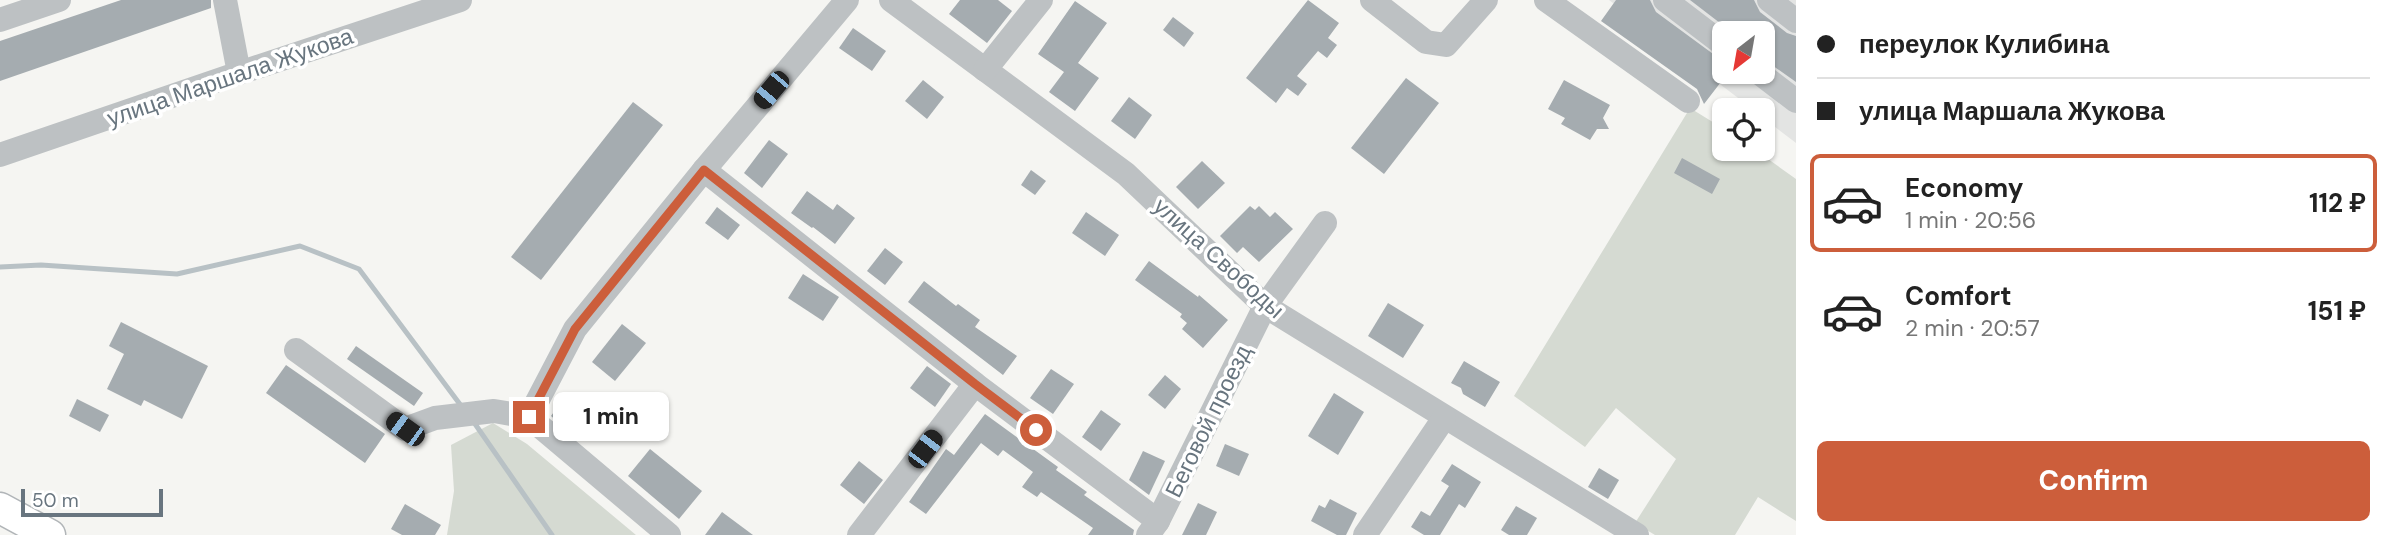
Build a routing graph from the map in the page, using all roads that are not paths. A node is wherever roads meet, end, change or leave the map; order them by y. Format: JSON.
{"nodes":[{"id":1,"x":59,"y":0,"type":"edge"},
{"id":2,"x":225,"y":0,"type":"edge"},
{"id":3,"x":460,"y":0,"type":"edge"},
{"id":4,"x":847,"y":0,"type":"edge"},
{"id":5,"x":891,"y":0,"type":"edge"},
{"id":6,"x":1041,"y":0,"type":"edge"},
{"id":7,"x":1372,"y":0,"type":"edge"},
{"id":8,"x":1486,"y":0,"type":"edge"},
{"id":9,"x":1546,"y":0,"type":"edge"},
{"id":10,"x":1665,"y":0,"type":"edge"},
{"id":11,"x":1769,"y":0,"type":"edge"},
{"id":12,"x":430,"y":5,"type":"edge"},
{"id":13,"x":0,"y":20,"type":"edge"},
{"id":14,"x":1796,"y":21,"type":"edge"},
{"id":15,"x":1712,"y":36,"type":"edge"},
{"id":16,"x":985,"y":70,"type":"junction"},
{"id":17,"x":239,"y":73,"type":"junction"},
{"id":18,"x":1774,"y":84,"type":"edge"},
{"id":19,"x":1688,"y":101,"type":"dead end"},
{"id":20,"x":1796,"y":101,"type":"edge"},
{"id":21,"x":0,"y":155,"type":"edge"},
{"id":22,"x":704,"y":170,"type":"junction"},
{"id":23,"x":1325,"y":223,"type":"dead end"},
{"id":24,"x":1265,"y":306,"type":"junction"},
{"id":25,"x":296,"y":350,"type":"dead end"},
{"id":26,"x":975,"y":384,"type":"junction"},
{"id":27,"x":529,"y":417,"type":"junction"},
{"id":28,"x":1444,"y":418,"type":"junction"},
{"id":29,"x":0,"y":509,"type":"edge"},
{"id":30,"x":1153,"y":528,"type":"edge"},
{"id":31,"x":50,"y":535,"type":"edge"},
{"id":32,"x":669,"y":535,"type":"edge"},
{"id":33,"x":859,"y":535,"type":"edge"},
{"id":34,"x":1364,"y":535,"type":"edge"},
{"id":35,"x":1637,"y":535,"type":"edge"}],
"edges":[{"from":1,"to":13,"type":"street"},
{"from":2,"to":17,"type":"street"},
{"from":3,"to":12,"type":"street","name":"улица Маршала Жукова"},
{"from":4,"to":22,"type":"street"},
{"from":5,"to":16,"type":"street","name":"улица Свободы"},
{"from":6,"to":16,"type":"street"},
{"from":7,"to":8,"type":"street"},
{"from":9,"to":19,"type":"street"},
{"from":10,"to":15,"type":"street"},
{"from":11,"to":14,"type":"street"},
{"from":12,"to":17,"type":"street","name":"улица Маршала Жукова"},
{"from":16,"to":24,"type":"street","name":"улица Свободы"},
{"from":17,"to":21,"type":"street","name":"улица Маршала Жукова"},
{"from":18,"to":20,"type":"street"},
{"from":22,"to":26,"type":"street"},
{"from":22,"to":27,"type":"street"},
{"from":23,"to":24,"type":"street","name":"Беговой проезд"},
{"from":24,"to":28,"type":"street","name":"улица Свободы"},
{"from":24,"to":30,"type":"street","name":"Беговой проезд"},
{"from":25,"to":27,"type":"street"},
{"from":26,"to":30,"type":"street"},
{"from":26,"to":33,"type":"street"},
{"from":27,"to":32,"type":"street"},
{"from":28,"to":34,"type":"street"},
{"from":28,"to":35,"type":"street","name":"улица Свободы"},
{"from":29,"to":31,"type":"main road"}]}
